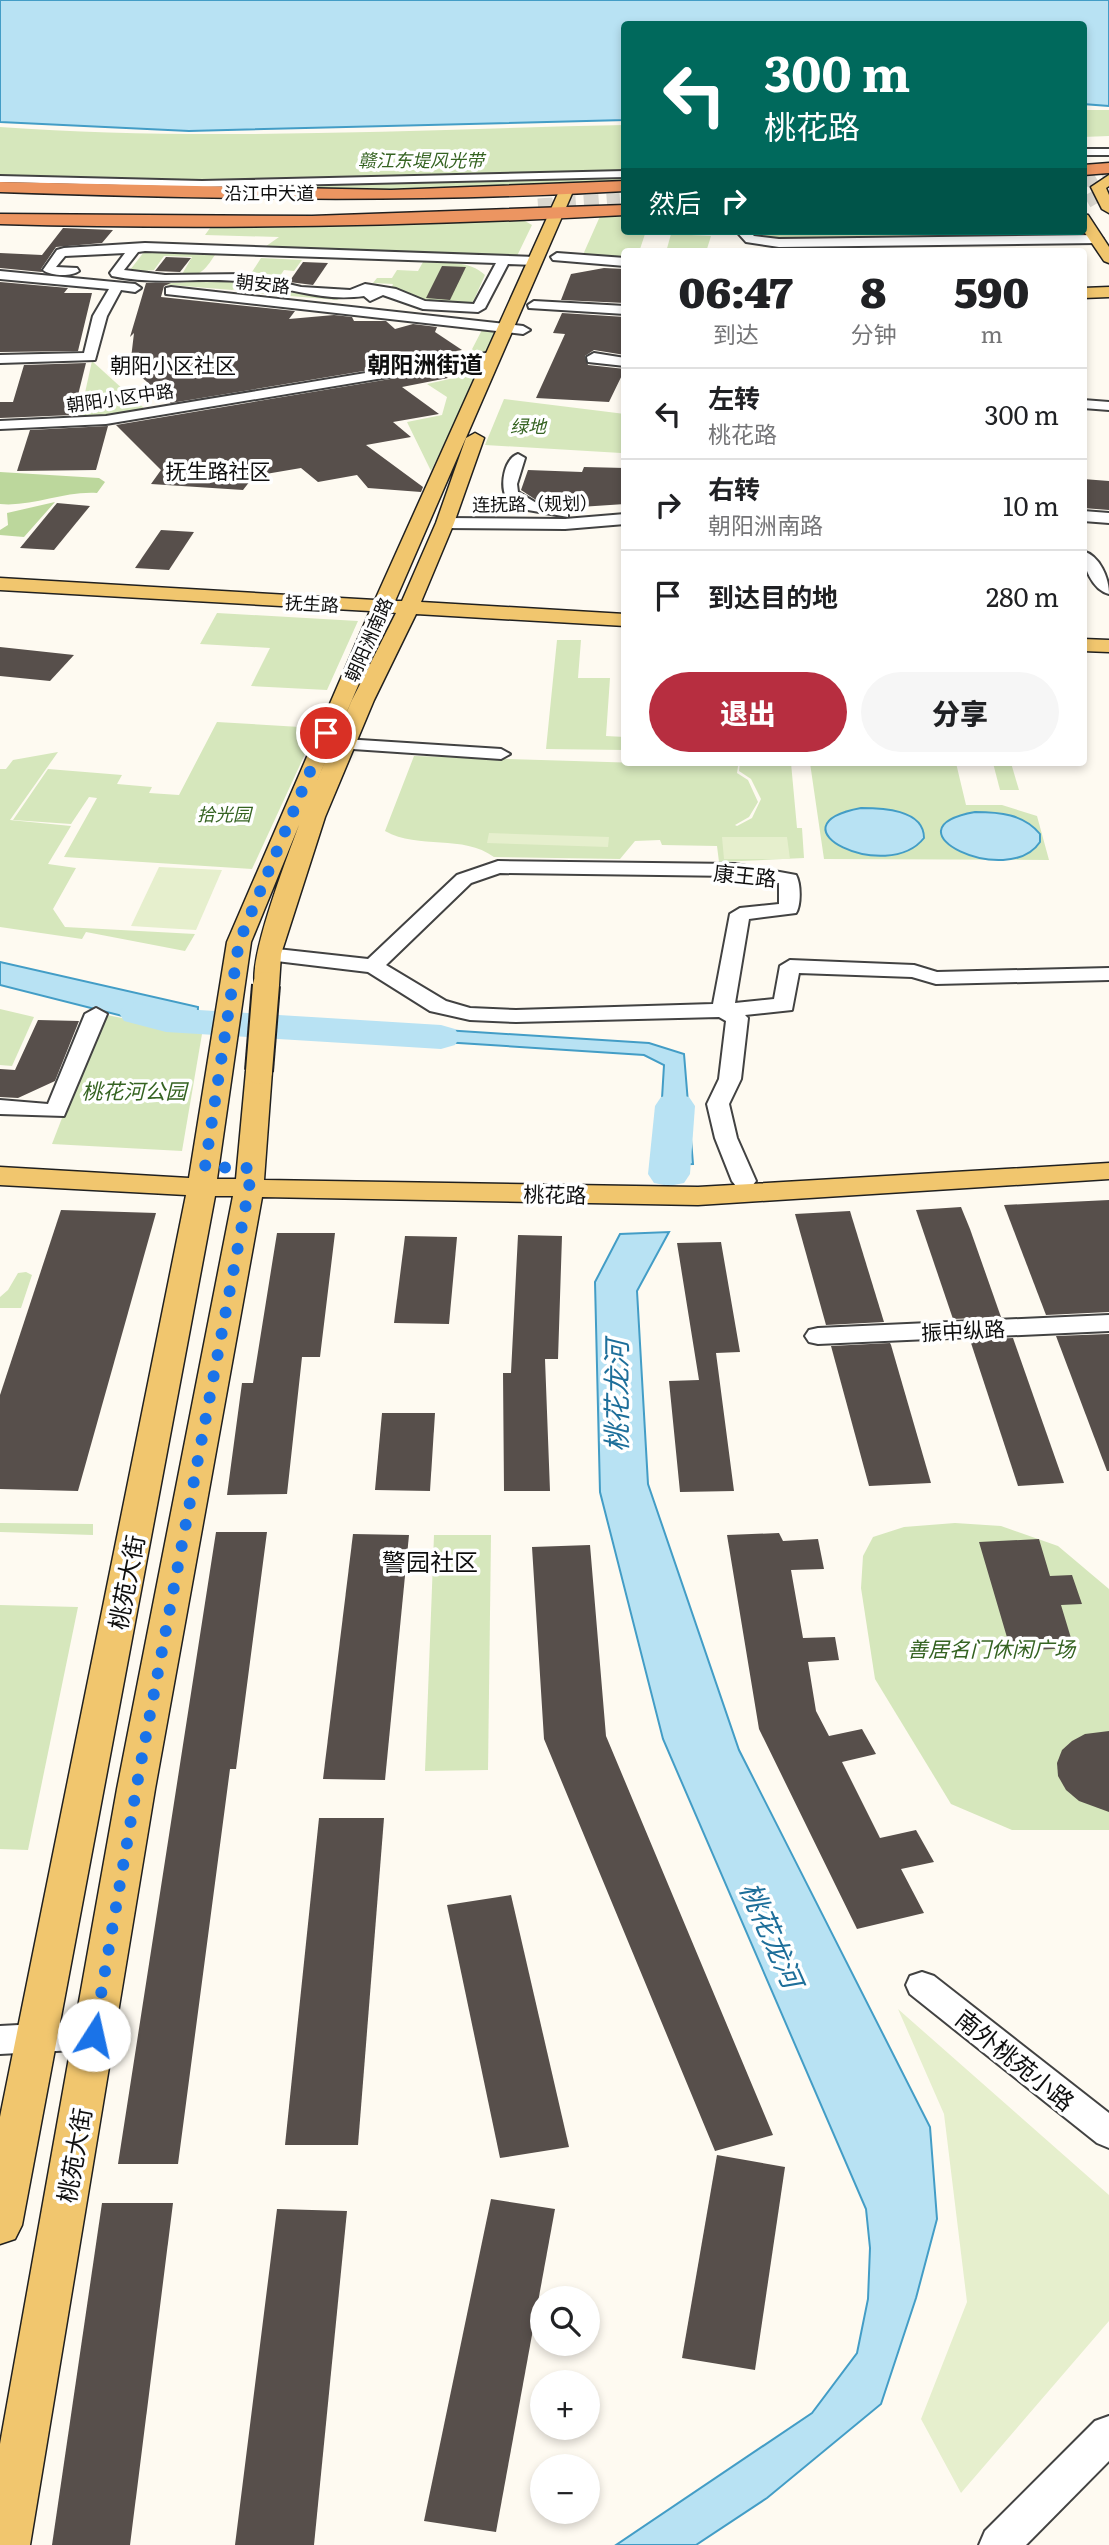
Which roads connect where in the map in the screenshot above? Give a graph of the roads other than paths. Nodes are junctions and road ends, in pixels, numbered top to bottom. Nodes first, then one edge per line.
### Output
1 (1087, 152) edge
2 (1109, 152) edge
3 (1109, 160) edge
4 (1087, 162) edge
5 (1109, 169) edge
6 (1087, 170) edge
7 (621, 174) edge
8 (0, 179) edge
9 (1109, 179) edge
10 (1087, 180) edge
11 (0, 187) edge
12 (575, 189) junction
13 (194, 193) junction
14 (621, 197) edge
15 (621, 197) edge
16 (0, 201) edge
17 (387, 203) junction
18 (1098, 204) edge
19 (552, 208) junction
20 (0, 209) edge
21 (66, 211) junction
22 (0, 219) edge
23 (244, 222) junction
24 (1087, 224) tunnel mouth
25 (1109, 224) edge
26 (746, 235) edge
27 (1097, 239) junction
28 (861, 247) edge
29 (134, 249) junction
30 (557, 257) junction
31 (1109, 258) edge
32 (504, 260) junction
33 (535, 261) junction
34 (621, 262) edge
35 (0, 275) edge
36 (116, 279) junction
37 (263, 281) junction
38 (375, 293) junction
39 (350, 294) junction
40 (1087, 294) edge
41 (1109, 295) edge
42 (534, 305) junction
43 (332, 308) junction
44 (351, 310) junction
45 (621, 310) edge
46 (514, 328) junction
47 (492, 356) junction
48 (0, 359) edge
49 (1087, 404) edge
50 (1109, 406) edge
51 (0, 425) edge
52 (519, 458) dead end
53 (533, 507) junction
54 (621, 510) edge
55 (1087, 516) edge
56 (1109, 518) edge
57 (621, 519) edge
58 (446, 521) junction
59 (1087, 564) edge
60 (0, 577) edge
61 (0, 584) edge
62 (1098, 586) edge
63 (383, 603) junction
64 (411, 605) junction
65 (621, 612) edge
66 (621, 620) edge
67 (1087, 636) edge
68 (1109, 637) edge
69 (1087, 645) edge
70 (1109, 646) edge
71 (344, 744) junction
72 (501, 754) dead end
73 (268, 954) junction
74 (373, 966) junction
75 (1109, 974) edge
76 (723, 1010) junction
77 (96, 1014) dead end
78 (0, 1107) edge
79 (0, 1157) edge
80 (1109, 1162) edge
81 (1109, 1171) edge
82 (0, 1176) edge
83 (204, 1177) junction
84 (250, 1178) junction
85 (744, 1181) junction
86 (1109, 1323) edge
87 (818, 1336) dead end
88 (922, 1985) dead end
89 (94, 2035) junction
90 (36, 2037) junction
91 (0, 2040) edge
92 (1109, 2133) edge
93 (0, 2225) edge
94 (1109, 2434) edge
95 (6, 2545) edge
96 (999, 2545) edge

1 - 2 street
3 - 4 highway
5 - 6 highway
7 - 8 street
9 - 10 main road
9 - 18 main road
11 - 13 highway
12 - 13 highway
12 - 14 highway
12 - 19 main road, 朝阳洲南路
13 - 17 highway
15 - 19 highway
16 - 17 highway, 沿江中大道
17 - 19 highway, 沿江中大道
18 - 25 main road
19 - 21 highway, 沿江中大道
19 - 23 highway
19 - 30 main road, 朝阳洲南路
19 - 33 main road, 朝阳洲南路
20 - 21 highway, 沿江中大道
21 - 23 highway
22 - 23 highway
24 - 27 main road
26 - 28 street
27 - 28 street
27 - 31 main road
29 - 32 street
29 - 36 street
29 - 36 street
30 - 34 street
30 - 42 main road, 朝阳洲南路
32 - 33 street
32 - 38 street
33 - 46 main road, 朝阳洲南路
35 - 36 street, 朝安路
36 - 37 street
36 - 43 street, 朝安路
36 - 48 street
37 - 38 street
37 - 39 street
38 - 39 street
38 - 44 street
39 - 43 street
40 - 41 main road
42 - 45 street
42 - 46 main road, 朝阳洲南路
43 - 44 street, 朝安路
44 - 46 street, 朝安路
46 - 47 main road, 朝阳洲南路
46 - 58 main road, 朝阳洲南路
47 - 51 street, 朝阳小区中路
47 - 63 main road, 朝阳洲南路
49 - 50 street
52 - 53 street
53 - 54 street
53 - 58 street
55 - 56 street
57 - 58 street, 连抚路（规划）
58 - 64 main road, 朝阳洲南路
59 - 62 street
60 - 63 main road, 抚生路
61 - 63 main road, 抚生路
63 - 64 main road, 抚生路
63 - 83 main road, 朝阳洲南路
64 - 65 main road, 抚生路
64 - 66 main road, 抚生路
64 - 71 main road, 朝阳洲南路
67 - 68 main road
69 - 70 main road
71 - 72 street
71 - 73 main road, 朝阳洲南路
73 - 74 street
73 - 84 main road, 朝阳洲南路, bridge
74 - 76 street
74 - 76 street, 康王路
75 - 76 street
76 - 85 street
77 - 78 street
79 - 83 main road, 桃花路
80 - 85 main road, 桃花路
81 - 84 main road, 桃花路
82 - 83 main road, 桃花路
83 - 84 main road, 桃花路
83 - 90 main road, 桃苑大街
84 - 85 main road, 桃花路
84 - 89 main road, 桃苑大街
86 - 87 street, 振中纵路
88 - 92 street, 南外桃苑小路
89 - 90 street
89 - 95 main road, 桃苑大街
90 - 91 street
90 - 93 main road, 桃苑大街
94 - 96 street

